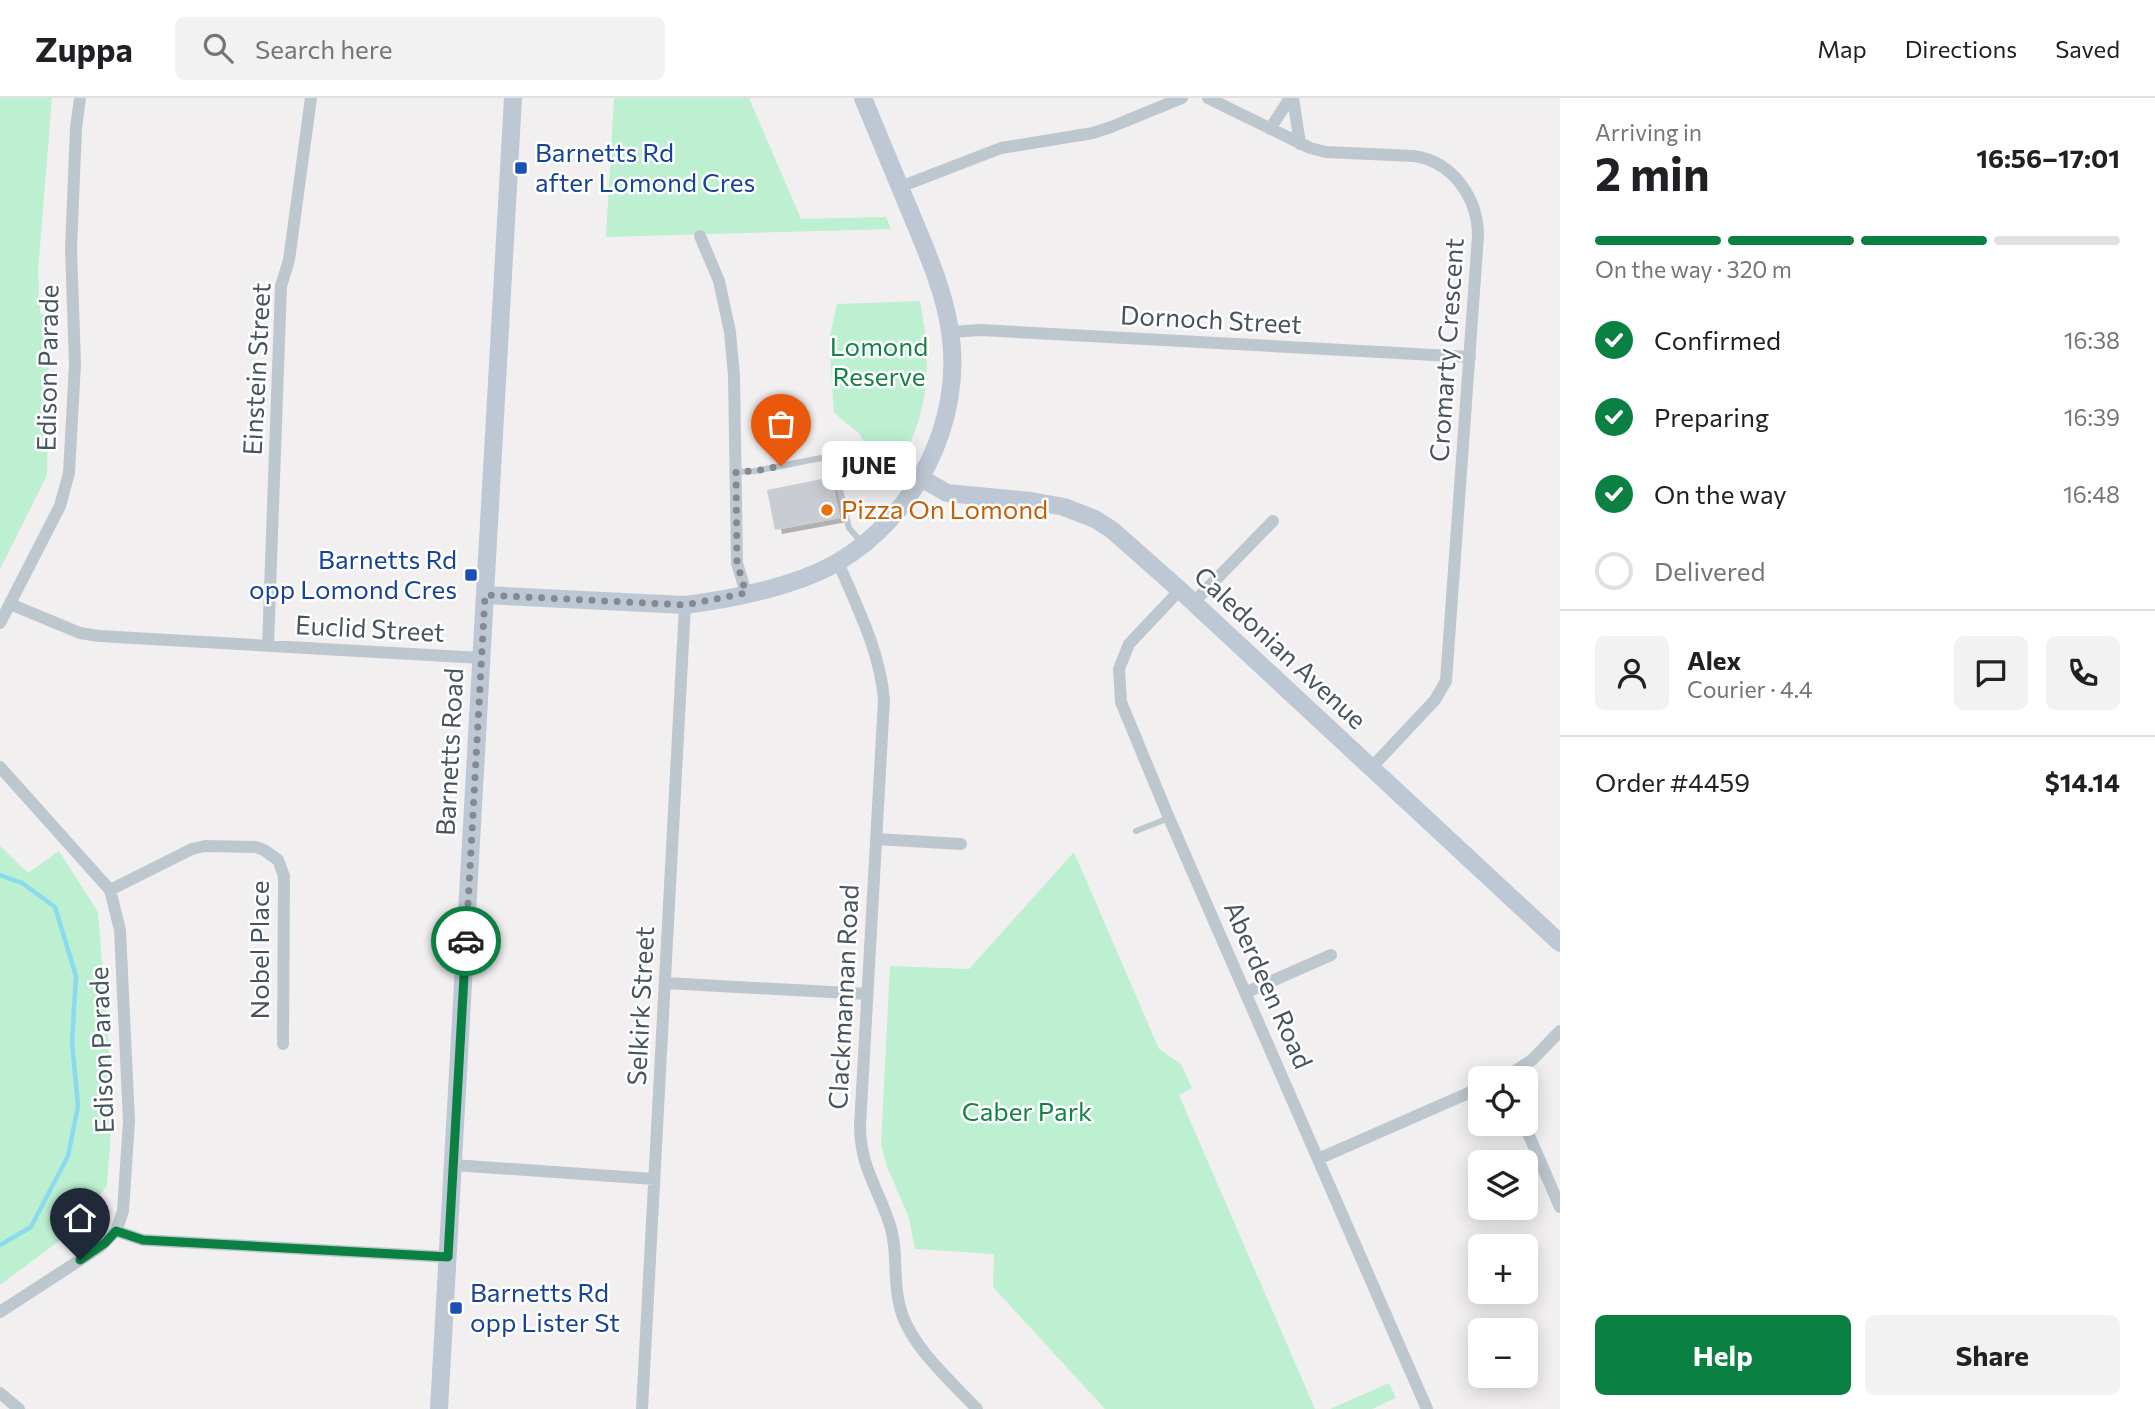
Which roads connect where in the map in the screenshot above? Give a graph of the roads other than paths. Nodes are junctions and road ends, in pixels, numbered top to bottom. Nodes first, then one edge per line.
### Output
1 (80, 98) edge
2 (311, 98) edge
3 (513, 98) edge
4 (863, 98) edge
5 (1182, 98) edge
6 (1208, 98) edge
7 (1292, 98) edge
8 (1270, 129) junction
9 (1300, 144) junction
10 (900, 187) junction
11 (700, 236) dead end
12 (951, 332) junction
13 (1470, 357) junction
14 (736, 472) junction
15 (921, 478) junction
16 (1273, 522) dead end
17 (863, 544) junction
18 (838, 562) junction
19 (746, 593) junction
20 (485, 595) junction
21 (1186, 597) junction
22 (10, 604) junction
23 (685, 605) junction
24 (0, 623) edge
25 (268, 645) junction
26 (481, 658) junction
27 (0, 767) edge
28 (1371, 768) junction
29 (1169, 818) junction
30 (1136, 831) dead end
31 (876, 839) junction
32 (961, 844) dead end
33 (110, 890) junction
34 (1560, 943) edge
35 (1331, 955) dead end
36 (665, 983) junction
37 (1247, 992) junction
38 (867, 994) junction
39 (1560, 1031) edge
40 (283, 1044) dead end
41 (1523, 1066) edge
42 (1468, 1093) edge
43 (1529, 1136) edge
44 (1318, 1159) junction
45 (453, 1166) junction
46 (654, 1179) junction
47 (1560, 1207) edge
48 (116, 1231) junction
49 (448, 1257) junction
50 (0, 1312) edge
51 (0, 1393) edge
52 (968, 1406) edge
53 (19, 1409) edge
54 (439, 1409) edge
55 (642, 1409) edge
56 (1427, 1409) edge

1 - 22 street, Edison Parade
2 - 25 street, Einstein Street
3 - 20 street, Barnetts Road
4 - 10 street
5 - 10 street
6 - 8 street, Cromarty Crescent
7 - 8 street
7 - 9 street
8 - 9 street, Cromarty Crescent
9 - 13 street, Cromarty Crescent
10 - 12 street
11 - 14 street
12 - 13 street, Dornoch Street
12 - 15 street
13 - 28 street, Cromarty Crescent
14 - 17 lane
14 - 19 street
15 - 17 street
15 - 21 street, Caledonian Avenue
16 - 21 street, Aberdeen Road
17 - 18 street
18 - 19 street
18 - 31 street, Clackmannan Road
19 - 23 street
20 - 23 street
20 - 26 street, Barnetts Road
21 - 28 street, Caledonian Avenue
21 - 29 street, Aberdeen Road
22 - 24 street, Edison Parade
22 - 25 street, Euclid Street
23 - 36 street, Selkirk Street
25 - 26 street, Euclid Street
26 - 45 street, Barnetts Road
27 - 33 street, Edison Parade
28 - 34 street, Caledonian Avenue
29 - 30 lane
29 - 37 street, Aberdeen Road
31 - 32 street
31 - 38 street, Clackmannan Road
33 - 40 street, Nobel Place
33 - 48 street, Edison Parade
35 - 37 street
36 - 38 street
36 - 46 street, Selkirk Street
37 - 44 street, Aberdeen Road
38 - 52 street, Clackmannan Road
39 - 41 street
42 - 44 street
43 - 47 street
44 - 56 street, Aberdeen Road
45 - 46 street
45 - 49 street, Barnetts Road
46 - 55 street, Selkirk Street
48 - 49 street
48 - 50 street
49 - 54 street, Barnetts Road
51 - 53 street

